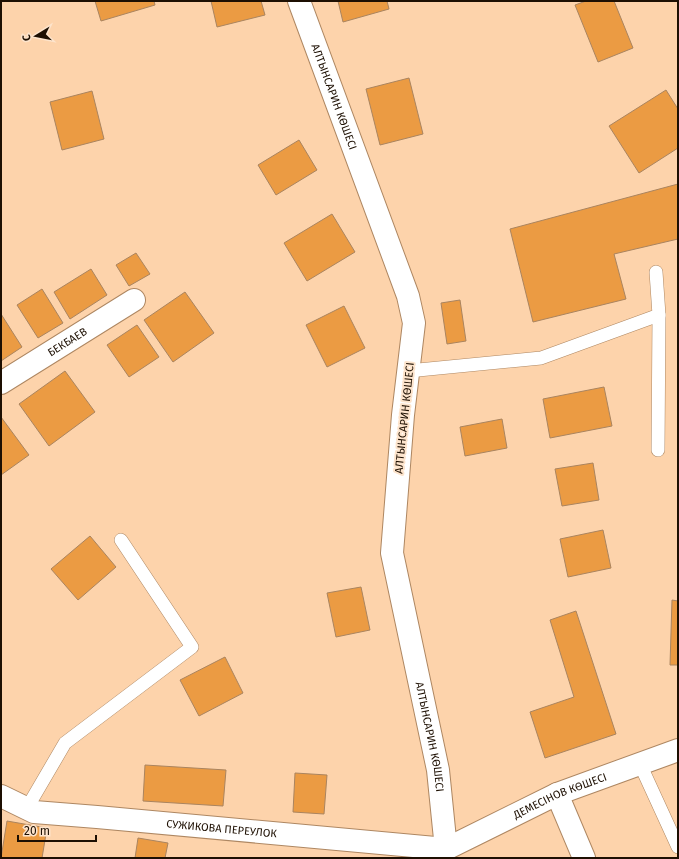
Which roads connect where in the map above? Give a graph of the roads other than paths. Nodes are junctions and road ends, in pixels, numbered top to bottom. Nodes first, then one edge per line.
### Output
1 (299, 1) edge
2 (656, 272) dead end
3 (134, 300) dead end
4 (659, 315) junction
5 (408, 371) junction
6 (1, 383) edge
7 (658, 450) dead end
8 (121, 540) dead end
9 (678, 750) edge
10 (640, 764) junction
11 (557, 794) junction
12 (1, 796) edge
13 (27, 808) junction
14 (678, 847) edge
15 (444, 854) edge
16 (584, 858) edge

1 - 5 street, АЛТЫНСАРИН КӨШЕСІ
2 - 4 lane
3 - 6 street, БЕКБАЕВ
4 - 5 lane
4 - 7 lane
5 - 15 street, АЛТЫНСАРИН КӨШЕСІ
8 - 13 lane
9 - 10 street, ДЕМЕСІНОВ КӨШЕСІ
10 - 11 street, ДЕМЕСІНОВ КӨШЕСІ
10 - 14 lane
11 - 15 street, ДЕМЕСІНОВ КӨШЕСІ
11 - 16 street
12 - 13 street, СУЖИКОВА ПЕРЕУЛОК
13 - 15 street, СУЖИКОВА ПЕРЕУЛОК

